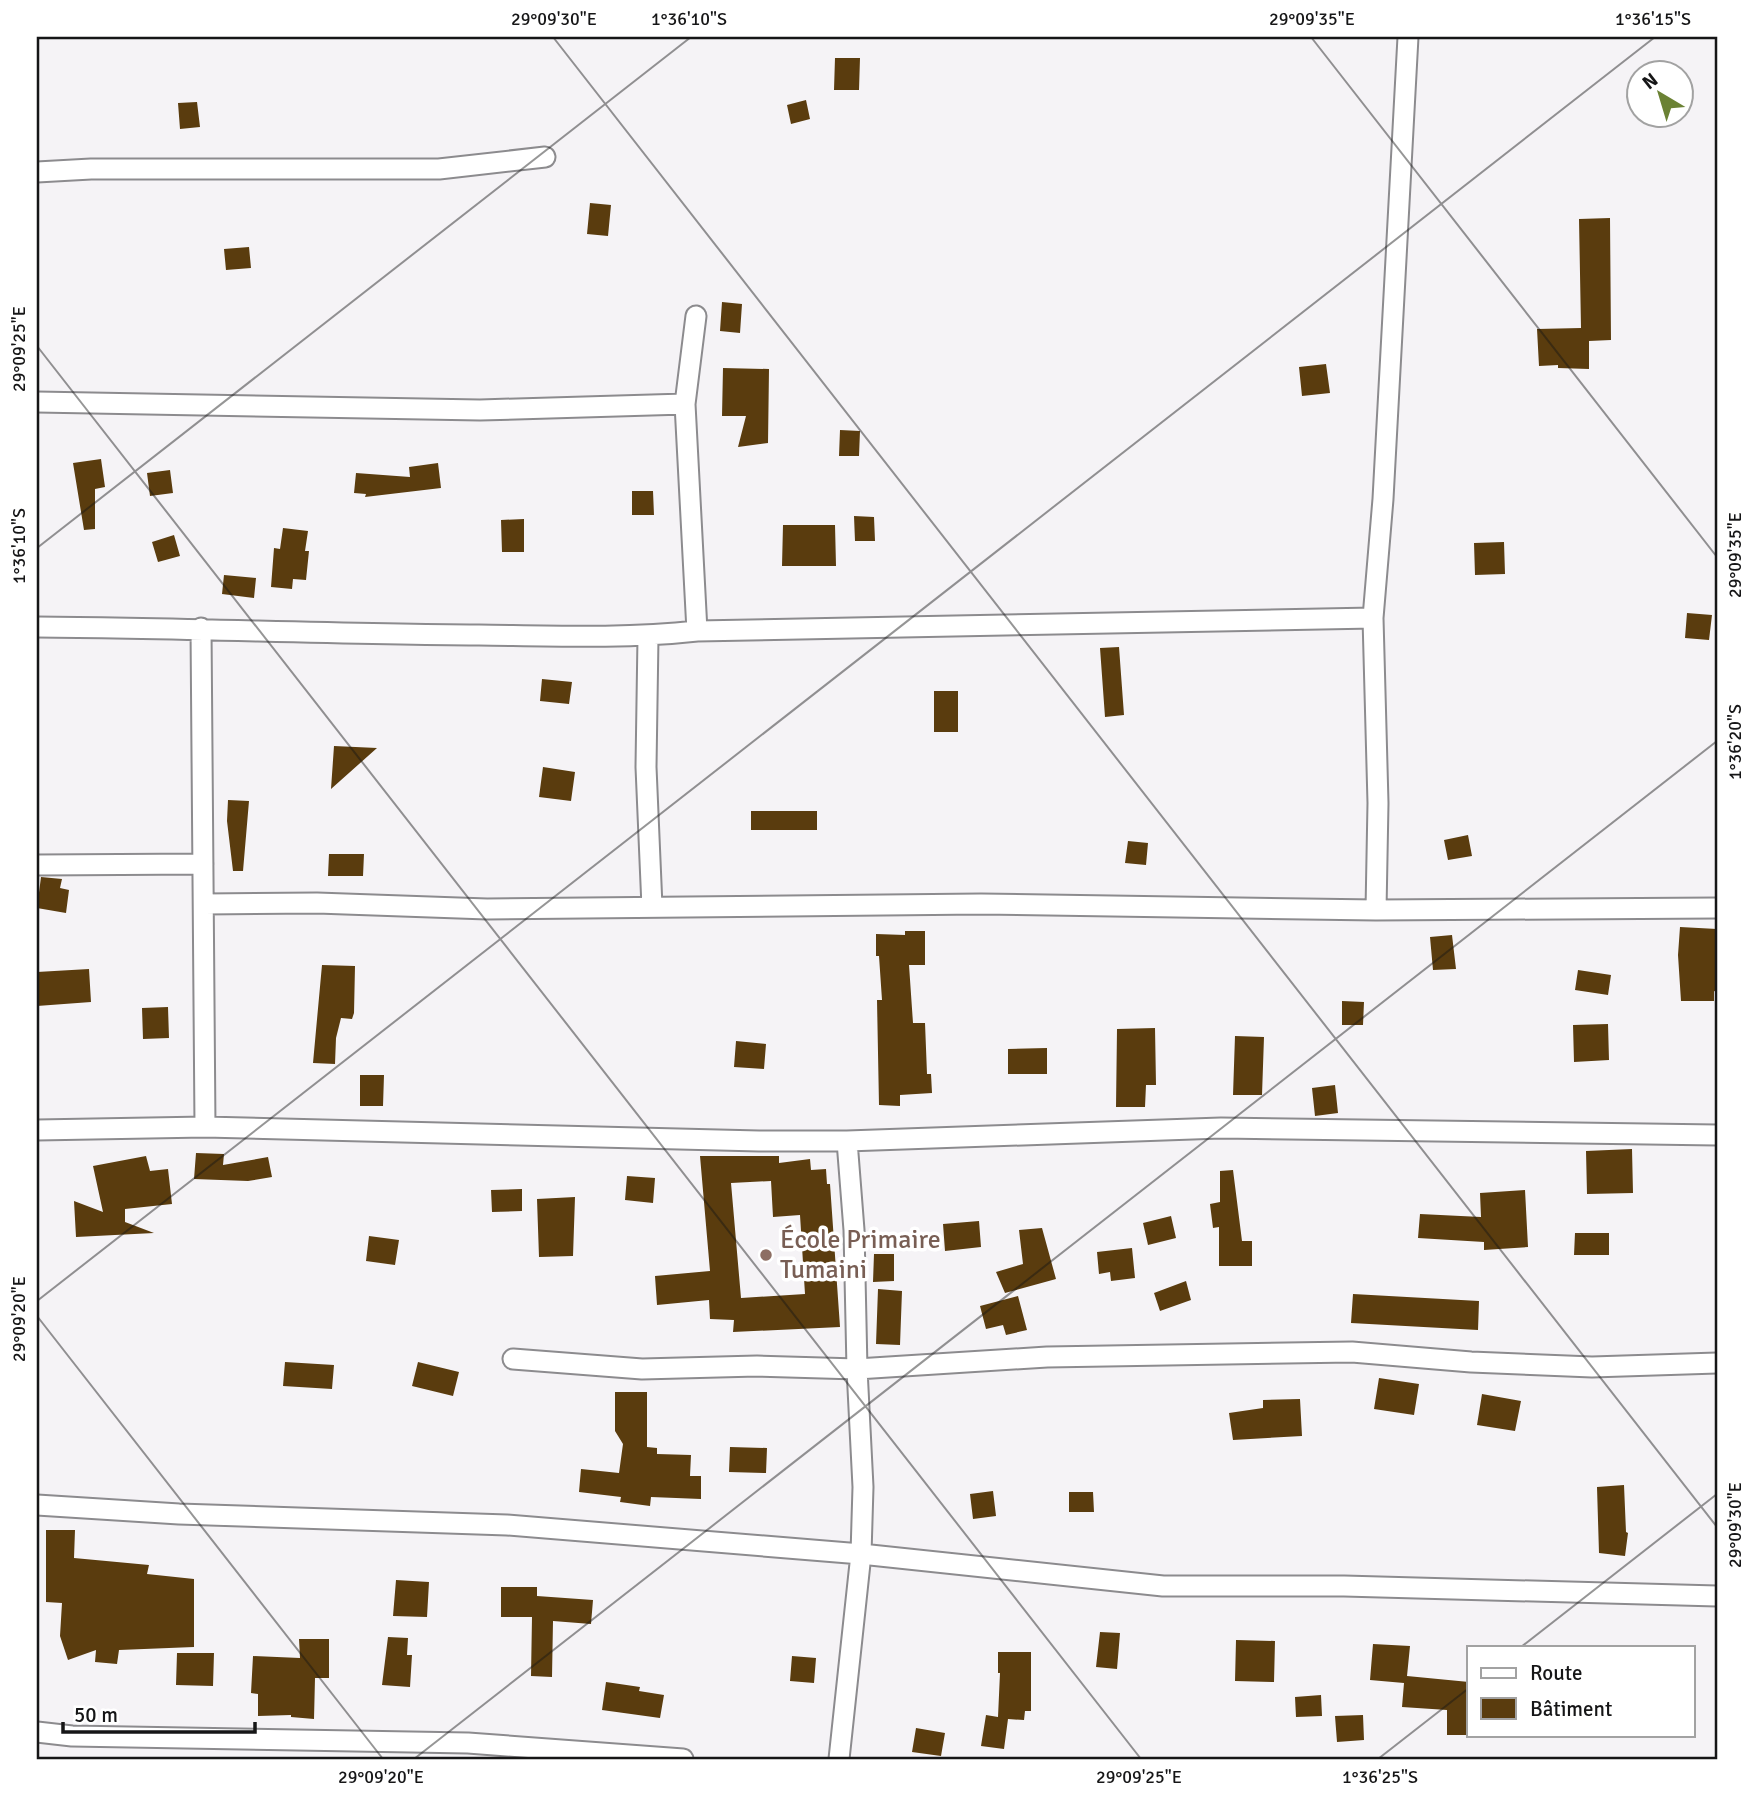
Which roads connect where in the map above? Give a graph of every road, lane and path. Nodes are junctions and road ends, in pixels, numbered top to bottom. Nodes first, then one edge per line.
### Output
1 (1408, 37) edge
2 (545, 157) dead end
3 (37, 172) edge
4 (696, 316) dead end
5 (37, 402) edge
6 (685, 404) junction
7 (1373, 618) junction
8 (37, 627) edge
9 (201, 628) junction
10 (698, 631) junction
11 (649, 637) junction
12 (203, 864) junction
13 (37, 865) edge
14 (204, 904) junction
15 (652, 907) junction
16 (1717, 908) edge
17 (1376, 910) junction
18 (205, 1127) junction
19 (37, 1130) edge
20 (1717, 1135) edge
21 (847, 1141) junction
22 (513, 1359) dead end
23 (1717, 1363) edge
24 (857, 1369) junction
25 (37, 1505) edge
26 (861, 1554) junction
27 (1717, 1596) edge
28 (37, 1732) edge
29 (683, 1759) edge
30 (839, 1759) edge

1 - 7 street
2 - 3 street
4 - 6 street
5 - 6 street
6 - 10 street
7 - 10 street
7 - 17 street
8 - 9 street
9 - 11 street
9 - 12 street
10 - 11 street
11 - 15 street
12 - 13 street
12 - 14 street
14 - 15 street
14 - 18 street
15 - 17 street
16 - 17 street
18 - 19 street
18 - 21 street
20 - 21 street
21 - 24 street
22 - 24 street
23 - 24 street
24 - 26 street
25 - 26 street
26 - 27 street
26 - 30 street
28 - 29 street

